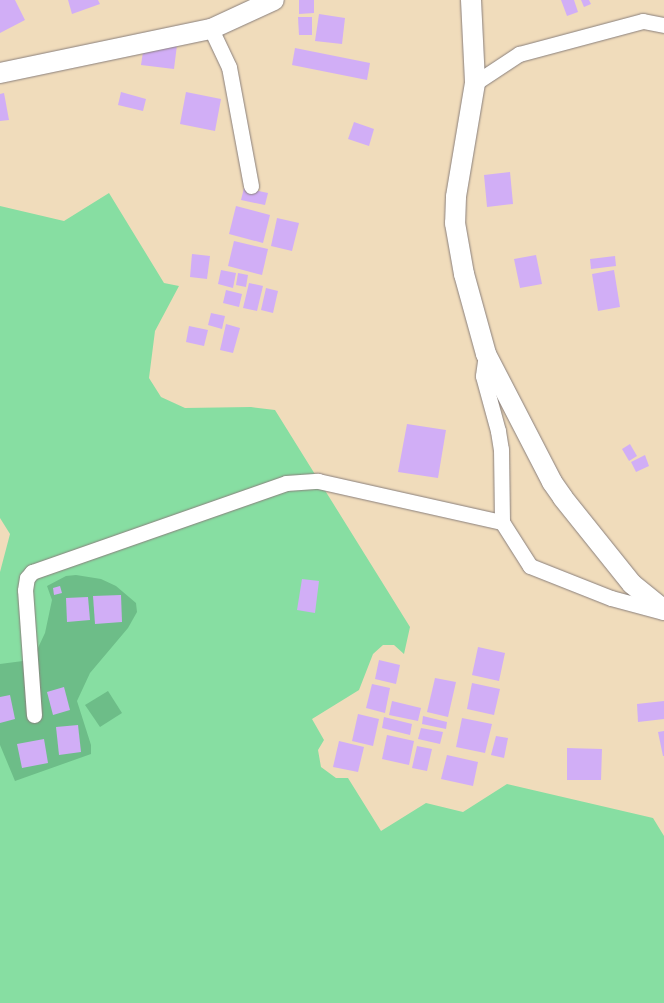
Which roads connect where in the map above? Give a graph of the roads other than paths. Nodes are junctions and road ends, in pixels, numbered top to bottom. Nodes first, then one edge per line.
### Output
1 (274, 0) edge
2 (471, 0) edge
3 (664, 25) edge
4 (211, 29) junction
5 (0, 73) edge
6 (475, 83) junction
7 (251, 186) dead end
8 (486, 354) junction
9 (502, 522) junction
10 (664, 611) edge
11 (34, 715) dead end

1 - 4 street
2 - 6 street
3 - 6 street
4 - 5 street
4 - 7 street
6 - 8 street
8 - 9 street
8 - 10 street
9 - 10 street
9 - 11 street

